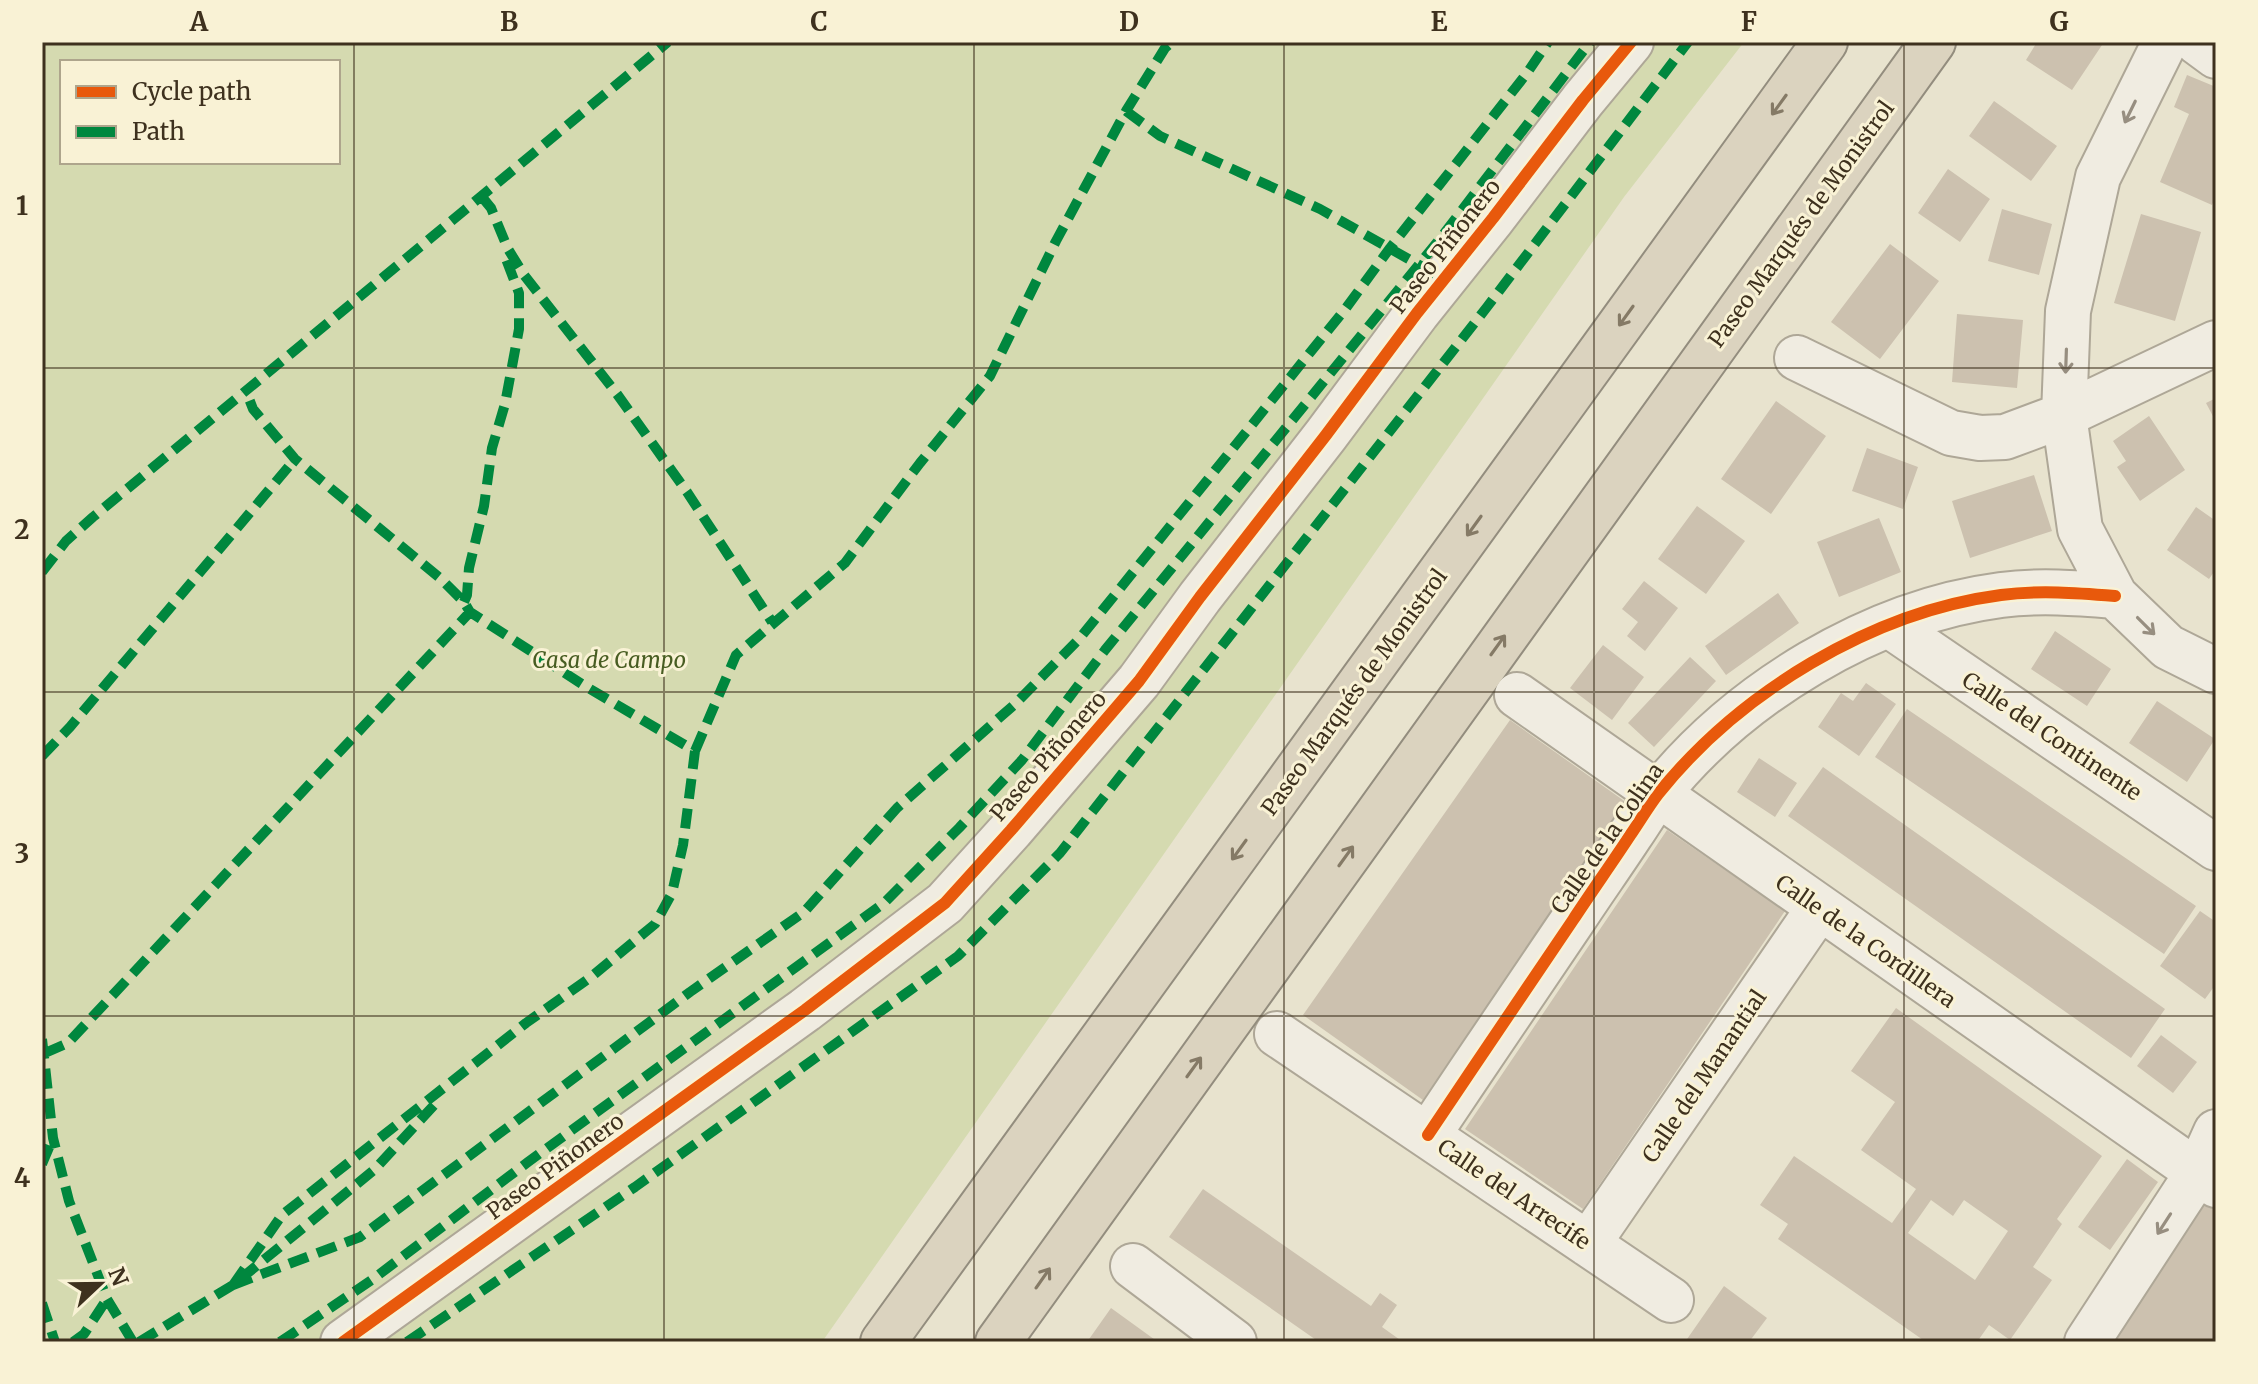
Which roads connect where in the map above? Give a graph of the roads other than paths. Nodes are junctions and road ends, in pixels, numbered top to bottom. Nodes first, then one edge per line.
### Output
1 (1631, 42) edge
2 (1825, 42) edge
3 (1933, 42) edge
4 (2165, 42) edge
5 (2197, 42) edge
6 (2216, 56) edge
7 (2216, 343) edge
8 (1797, 358) dead end
9 (2064, 415) junction
10 (2115, 596) junction
11 (1889, 625) junction
12 (2216, 671) edge
13 (1517, 695) dead end
14 (1657, 795) junction
15 (2216, 848) edge
16 (1819, 908) junction
17 (1277, 1034) dead end
18 (2216, 1132) edge
19 (1428, 1135) junction
20 (2207, 1179) edge
21 (1588, 1244) junction
22 (1133, 1266) dead end
23 (1671, 1300) dead end
24 (343, 1342) edge
25 (883, 1342) edge
26 (998, 1342) edge
27 (1234, 1342) edge
28 (2087, 1342) edge

1 - 24 street, Paseo Piñonero
2 -> 25 highway, Paseo Marqués de Monistrol
26 -> 3 highway, Paseo Marqués de Monistrol
4 -> 9 street
5 - 6 street
7 - 9 street
8 - 9 street
9 - 10 street
10 - 11 street, Calle de la Colina
10 -> 12 street
11 - 14 street, Calle de la Colina
11 - 15 street, Calle del Continente
13 - 14 street, Calle de la Cordillera
14 - 16 street, Calle de la Cordillera
14 - 19 street, Calle de la Colina
16 - 20 street, Calle de la Cordillera
16 - 21 street, Calle del Manantial
17 - 19 street, Calle del Arrecife
18 - 20 street
19 - 21 street, Calle del Arrecife
20 -> 28 street
21 - 23 street, Calle del Arrecife
22 - 27 street

